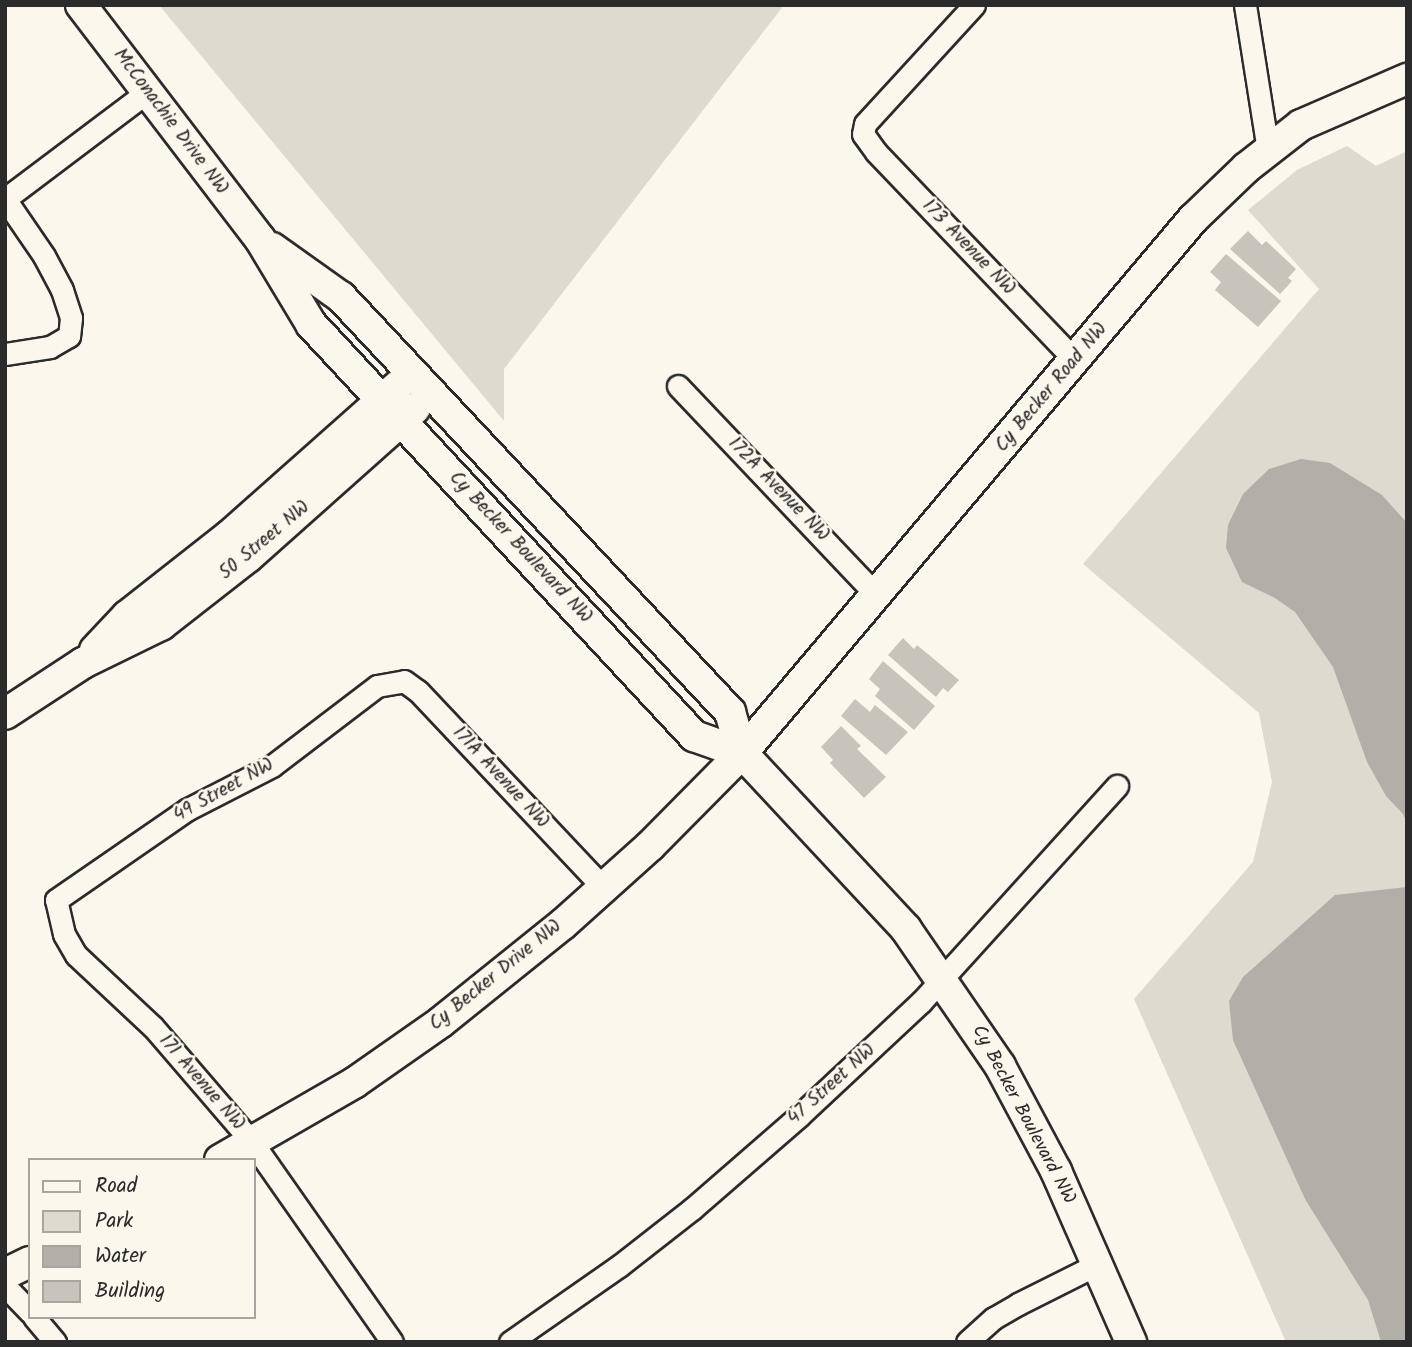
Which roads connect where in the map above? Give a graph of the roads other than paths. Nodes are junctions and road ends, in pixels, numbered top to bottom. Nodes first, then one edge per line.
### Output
1 (81, 5) edge
2 (974, 5) edge
3 (1245, 5) edge
4 (1407, 79) edge
5 (147, 92) junction
6 (1268, 150) junction
7 (5, 199) edge
8 (260, 239) junction
9 (311, 324) joint
10 (5, 354) edge
11 (1075, 360) junction
12 (420, 384) junction
13 (678, 387) dead end
14 (392, 410) junction
15 (877, 596) junction
16 (391, 682) joint
17 (5, 714) edge
18 (742, 753) junction
19 (1117, 786) dead end
20 (603, 887) junction
21 (56, 900) joint
22 (943, 979) junction
23 (252, 1142) junction
24 (224, 1158) edge
25 (28, 1263) edge
26 (1098, 1264) junction
27 (5, 1274) edge
28 (5, 1286) edge
29 (28, 1310) edge
30 (36, 1319) edge
31 (55, 1342) edge
32 (392, 1342) edge
33 (510, 1342) edge
34 (967, 1342) edge
35 (1131, 1342) edge

1 - 5 street, McConachie Drive NW
2 - 11 street, 173 Avenue NW
3 - 6 street
4 - 6 street, Cy Becker Road NW
5 - 7 street
5 - 8 street, McConachie Drive NW
6 - 11 street, Cy Becker Road NW
7 - 10 street
8 - 9 street, McConachie Drive NW
8 - 12 street, McConachie Drive NW
9 - 14 street, Cy Becker Boulevard NW
11 - 15 street, Cy Becker Road NW
12 - 14 street, 50 Street NW
12 - 18 street, Cy Becker Boulevard NW
13 - 15 street, 172A Avenue NW
14 - 17 street, 50 Street NW
14 - 18 street, Cy Becker Boulevard NW
15 - 18 street, Cy Becker Road NW
16 - 20 street, 171A Avenue NW
16 - 21 street, 49 Street NW
18 - 20 street, Cy Becker Drive NW
18 - 22 street, Cy Becker Boulevard NW
19 - 22 street, 47 Street NW
20 - 23 street, Cy Becker Drive NW
21 - 23 street, 171 Avenue NW
22 - 26 street, Cy Becker Boulevard NW
22 - 33 street, 47 Street NW
23 - 24 street, Cy Becker Drive NW
23 - 32 street, 171 Avenue NW
25 - 27 street
26 - 34 street
26 - 35 street, Cy Becker Boulevard NW
28 - 29 street
30 - 31 street

